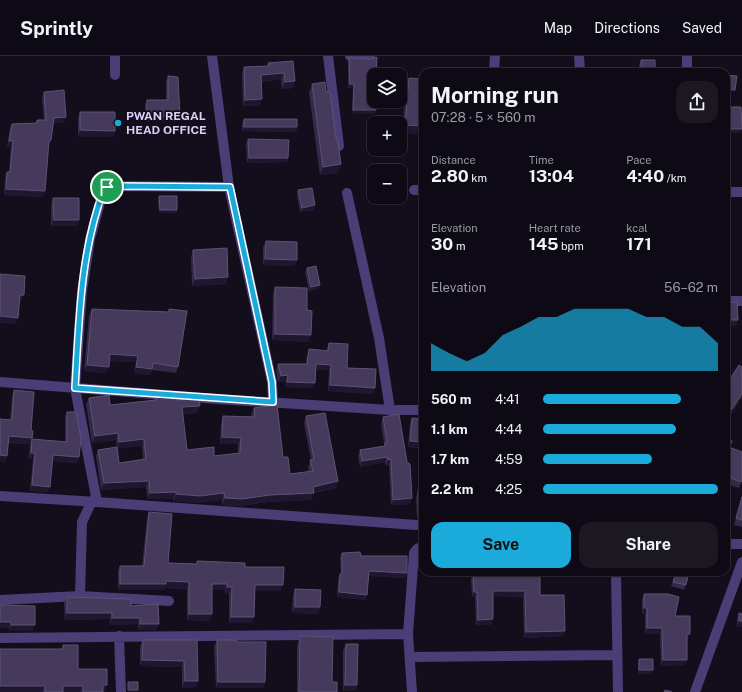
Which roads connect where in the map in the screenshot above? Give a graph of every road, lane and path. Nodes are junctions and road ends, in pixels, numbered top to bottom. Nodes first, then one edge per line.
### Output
1 (115, 56) edge
2 (212, 56) edge
3 (328, 56) edge
4 (350, 56) edge
5 (370, 56) edge
6 (495, 56) edge
7 (579, 56) edge
8 (687, 56) edge
9 (494, 68) edge
10 (580, 68) edge
11 (687, 68) edge
12 (115, 75) dead end
13 (339, 146) edge
14 (230, 187) junction
15 (730, 192) edge
16 (742, 192) edge
17 (347, 193) dead end
18 (730, 301) edge
19 (742, 301) edge
20 (0, 382) edge
21 (75, 388) junction
22 (273, 402) junction
23 (390, 410) junction
24 (419, 410) edge
25 (0, 496) edge
26 (95, 502) junction
27 (416, 525) dead end
28 (730, 544) edge
29 (742, 544) edge
30 (419, 548) edge
31 (742, 562) edge
32 (616, 576) edge
33 (80, 596) junction
34 (0, 600) edge
35 (169, 601) dead end
36 (408, 634) junction
37 (119, 636) junction
38 (0, 638) edge
39 (618, 655) junction
40 (410, 657) junction
41 (121, 692) edge
42 (412, 692) edge
43 (618, 692) edge
44 (695, 692) edge

1 - 12 street
2 - 14 street
3 - 13 street
4 - 5 street
6 - 9 street
7 - 10 street
8 - 11 street
14 - 21 street
14 - 22 street
15 - 16 street
17 - 23 street
18 - 19 street
20 - 21 street
21 - 22 street
21 - 26 street
22 - 23 street
23 - 24 street
25 - 26 street
26 - 27 street
26 - 33 street
28 - 29 street
30 - 36 street
31 - 44 street
32 - 39 street
33 - 34 street
33 - 35 street
36 - 37 street
36 - 40 street
37 - 38 street
37 - 41 street
39 - 40 street
39 - 43 street
40 - 42 street

